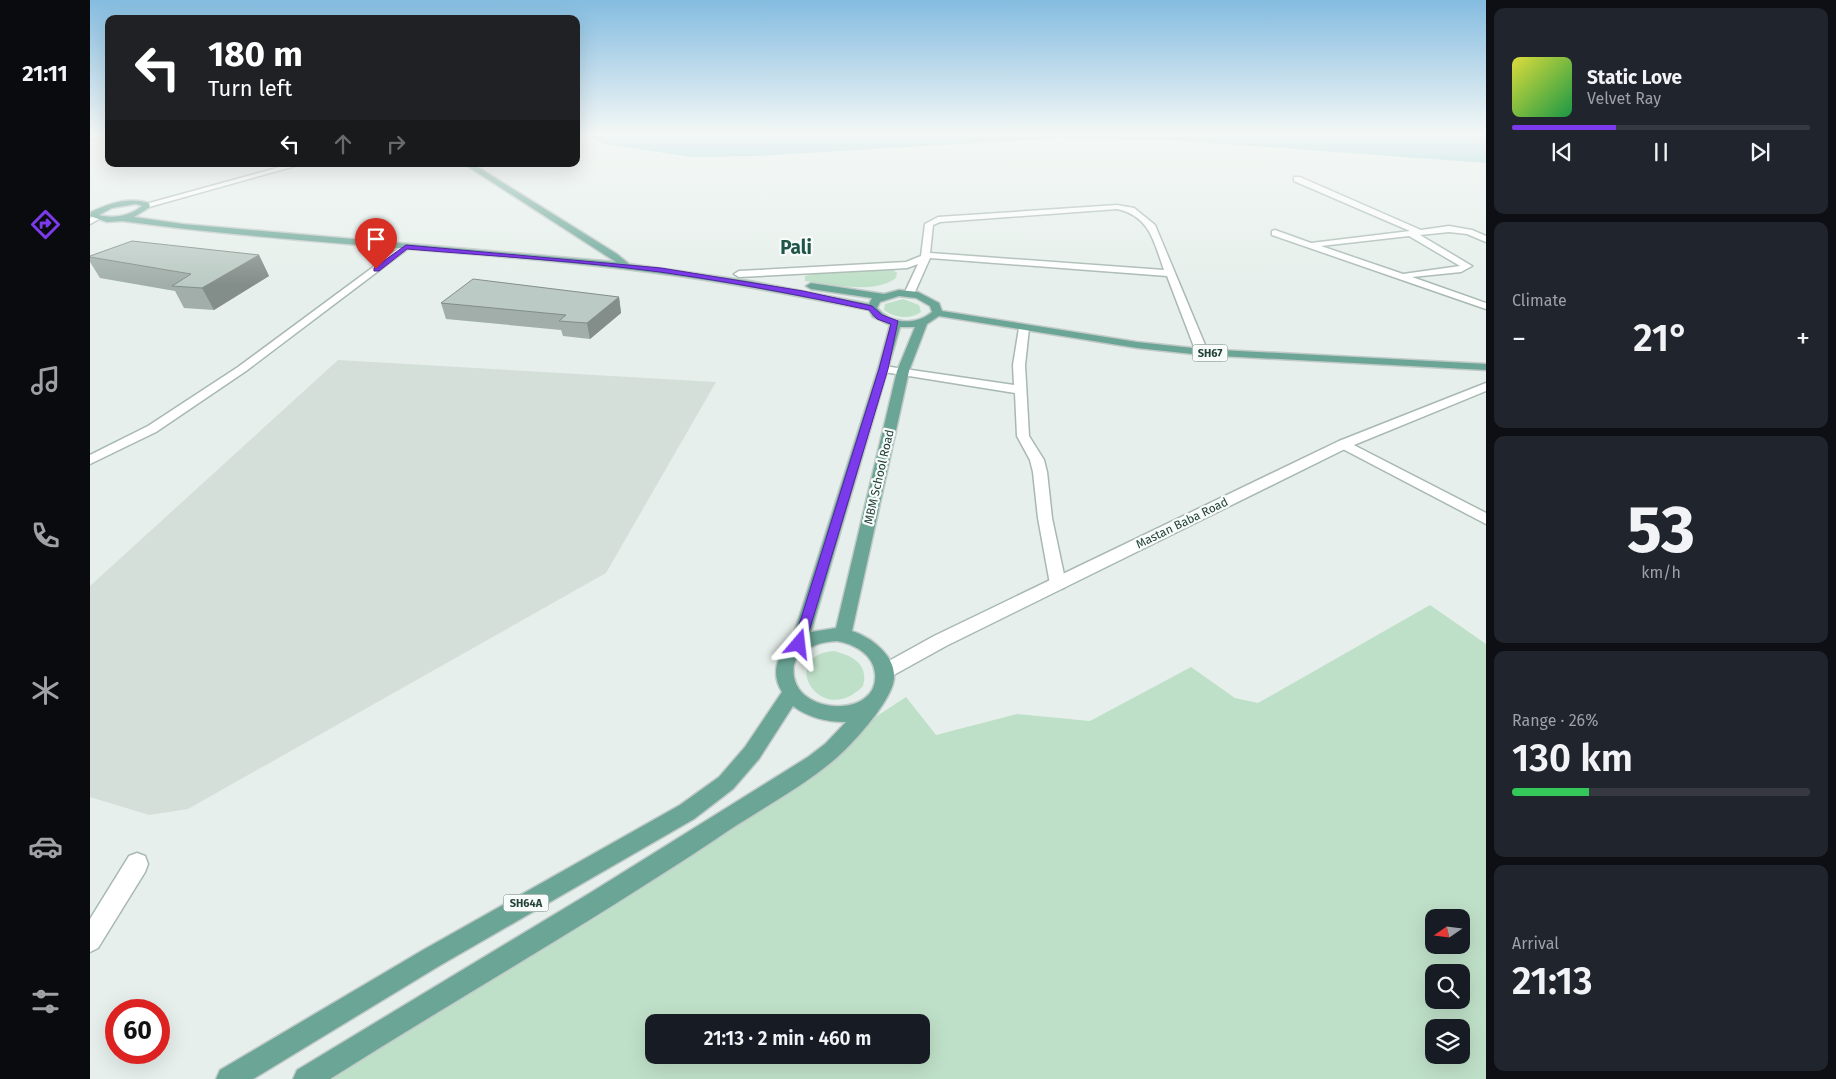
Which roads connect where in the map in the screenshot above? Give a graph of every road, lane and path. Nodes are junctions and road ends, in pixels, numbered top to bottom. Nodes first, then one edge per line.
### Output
1 (223, 184) edge
2 (500, 184) edge
3 (1309, 184) edge
4 (146, 205) junction
5 (94, 212) edge
6 (139, 212) junction
7 (120, 218) junction
8 (1414, 232) junction
9 (1275, 233) dead end
10 (1486, 239) edge
11 (1309, 244) junction
12 (406, 247) junction
13 (614, 256) junction
14 (926, 257) junction
15 (626, 266) junction
16 (1170, 273) junction
17 (738, 274) junction
18 (1402, 276) junction
19 (909, 294) junction
20 (882, 297) junction
21 (1486, 306) edge
22 (872, 308) junction
23 (937, 313) junction
24 (922, 322) junction
25 (896, 323) junction
26 (1024, 328) junction
27 (1202, 352) junction
28 (1486, 367) edge
29 (884, 369) junction
30 (904, 371) junction
31 (1486, 387) edge
32 (1021, 390) junction
33 (1344, 444) junction
34 (90, 460) edge
35 (1486, 519) edge
36 (1058, 584) junction
37 (843, 635) junction
38 (799, 644) junction
39 (884, 672) junction
40 (791, 693) junction
41 (869, 706) junction
42 (137, 864) dead end
43 (90, 940) edge
44 (229, 1079) edge
45 (306, 1079) edge

1 - 4 street
2 - 13 main road
3 - 8 street
4 - 5 main road
4 - 6 main road
5 - 7 main road
6 - 7 main road
6 - 13 main road
7 - 12 main road
8 - 10 street
8 - 11 street
8 - 18 street
9 - 11 street
11 - 18 street
12 - 15 main road
12 - 34 street
13 - 15 main road
13 - 17 main road
14 - 16 street
14 - 16 street
14 - 17 street
14 - 19 street
15 - 22 main road
16 - 27 street
17 - 20 main road
18 - 21 street
19 - 20 main road
19 - 23 main road
20 - 22 main road
22 - 25 main road
23 - 24 main road
23 - 26 main road, SH67
24 - 25 main road
24 - 30 main road, MBM School Road
25 - 29 main road, MBM School Road
26 - 27 main road, SH67
26 - 32 street
27 - 28 main road, SH67
29 - 30 street
29 - 38 main road, MBM School Road
30 - 32 street
30 - 37 main road, MBM School Road
31 - 33 street, Mastan Baba Road
32 - 36 street
33 - 35 street
33 - 36 street, Mastan Baba Road
36 - 39 street, Mastan Baba Road
37 - 38 main road
37 - 39 main road
38 - 40 main road
39 - 41 main road, SH64A
40 - 41 main road
40 - 44 main road, SH64A
41 - 45 main road, SH64A
42 - 43 street

